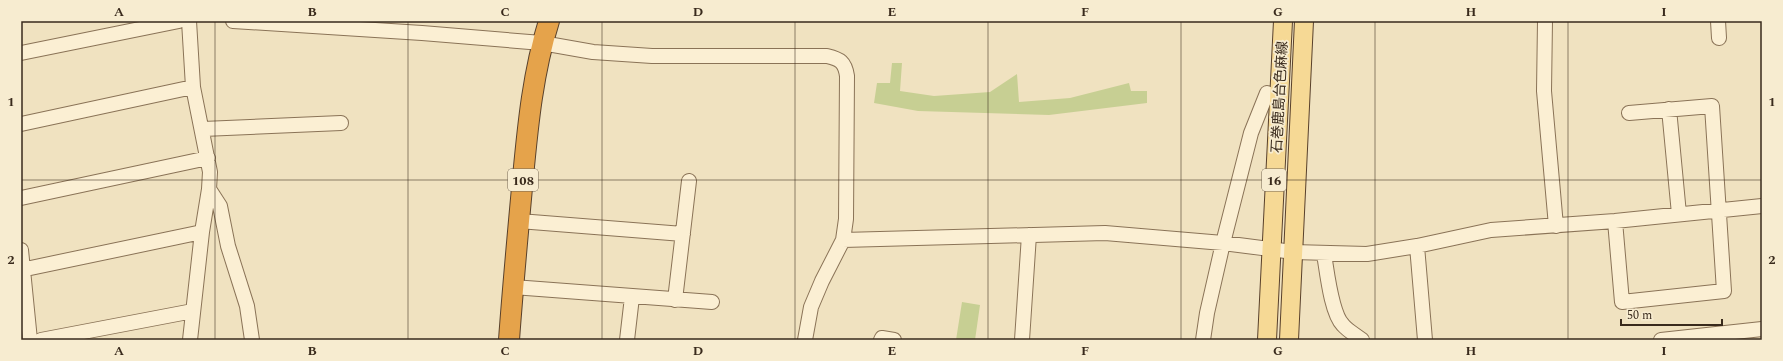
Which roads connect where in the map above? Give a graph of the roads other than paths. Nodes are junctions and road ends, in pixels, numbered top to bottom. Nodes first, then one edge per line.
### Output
1 (180, 21) edge
2 (189, 21) edge
3 (233, 21) edge
4 (549, 21) edge
5 (1283, 21) edge
6 (1304, 21) edge
7 (1544, 21) edge
8 (1718, 21) edge
9 (1719, 38) dead end
10 (542, 43) junction
11 (21, 53) edge
12 (193, 87) junction
13 (1267, 93) dead end
14 (1669, 109) junction
15 (1629, 113) dead end
16 (341, 123) dead end
17 (21, 124) edge
18 (202, 129) junction
19 (208, 158) junction
20 (689, 181) dead end
21 (209, 189) junction
22 (21, 198) edge
23 (1762, 206) edge
24 (1719, 210) junction
25 (1679, 214) junction
26 (519, 221) junction
27 (1615, 221) junction
28 (1556, 226) junction
29 (202, 232) junction
30 (683, 234) junction
31 (1029, 236) junction
32 (842, 240) junction
33 (1223, 243) junction
34 (1417, 246) junction
35 (21, 250) edge
36 (1271, 250) junction
37 (1293, 252) junction
38 (1324, 254) junction
39 (22, 270) edge
40 (513, 287) junction
41 (632, 297) junction
42 (675, 300) junction
43 (712, 302) dead end
44 (193, 311) junction
45 (1762, 328) edge
46 (30, 340) edge
47 (41, 340) edge
48 (190, 340) edge
49 (252, 340) edge
50 (509, 340) edge
51 (627, 340) edge
52 (805, 340) edge
53 (881, 340) edge
54 (894, 340) edge
55 (1022, 340) edge
56 (1203, 340) edge
57 (1267, 340) edge
58 (1288, 340) edge
59 (1362, 340) edge
60 (1425, 340) edge
61 (1662, 340) edge

1 - 11 street
2 - 12 street
3 - 10 street
4 - 10 highway, 108
5 - 36 main road, 石巻鹿島台色麻線 / 16
6 - 37 main road, 石巻鹿島台色麻線 / 16
7 - 28 street
8 - 9 street
10 - 26 highway, 108
10 - 32 street
12 - 17 street
12 - 18 street
13 - 33 street
14 - 15 street
14 - 24 street
14 - 25 street
16 - 18 street
18 - 19 street
19 - 21 street
19 - 22 street
20 - 30 street
21 - 29 street
21 - 49 street
23 - 24 street
24 - 25 street
24 - 27 street
25 - 27 street
26 - 30 street
26 - 40 highway, 108
27 - 28 street
28 - 34 street
29 - 39 street
29 - 44 street
30 - 42 street
31 - 32 street
31 - 33 street
31 - 55 street
32 - 52 street
33 - 36 street
33 - 56 street
34 - 38 street
34 - 60 street
35 - 39 street
36 - 37 street
36 - 57 main road, 石巻鹿島台色麻線 / 16
37 - 38 street
37 - 58 main road, 石巻鹿島台色麻線 / 16
38 - 59 street
39 - 46 street
40 - 41 street
40 - 50 highway, 108
41 - 42 street
41 - 51 street
42 - 43 street
44 - 47 street
44 - 48 street
45 - 61 street
53 - 54 street

